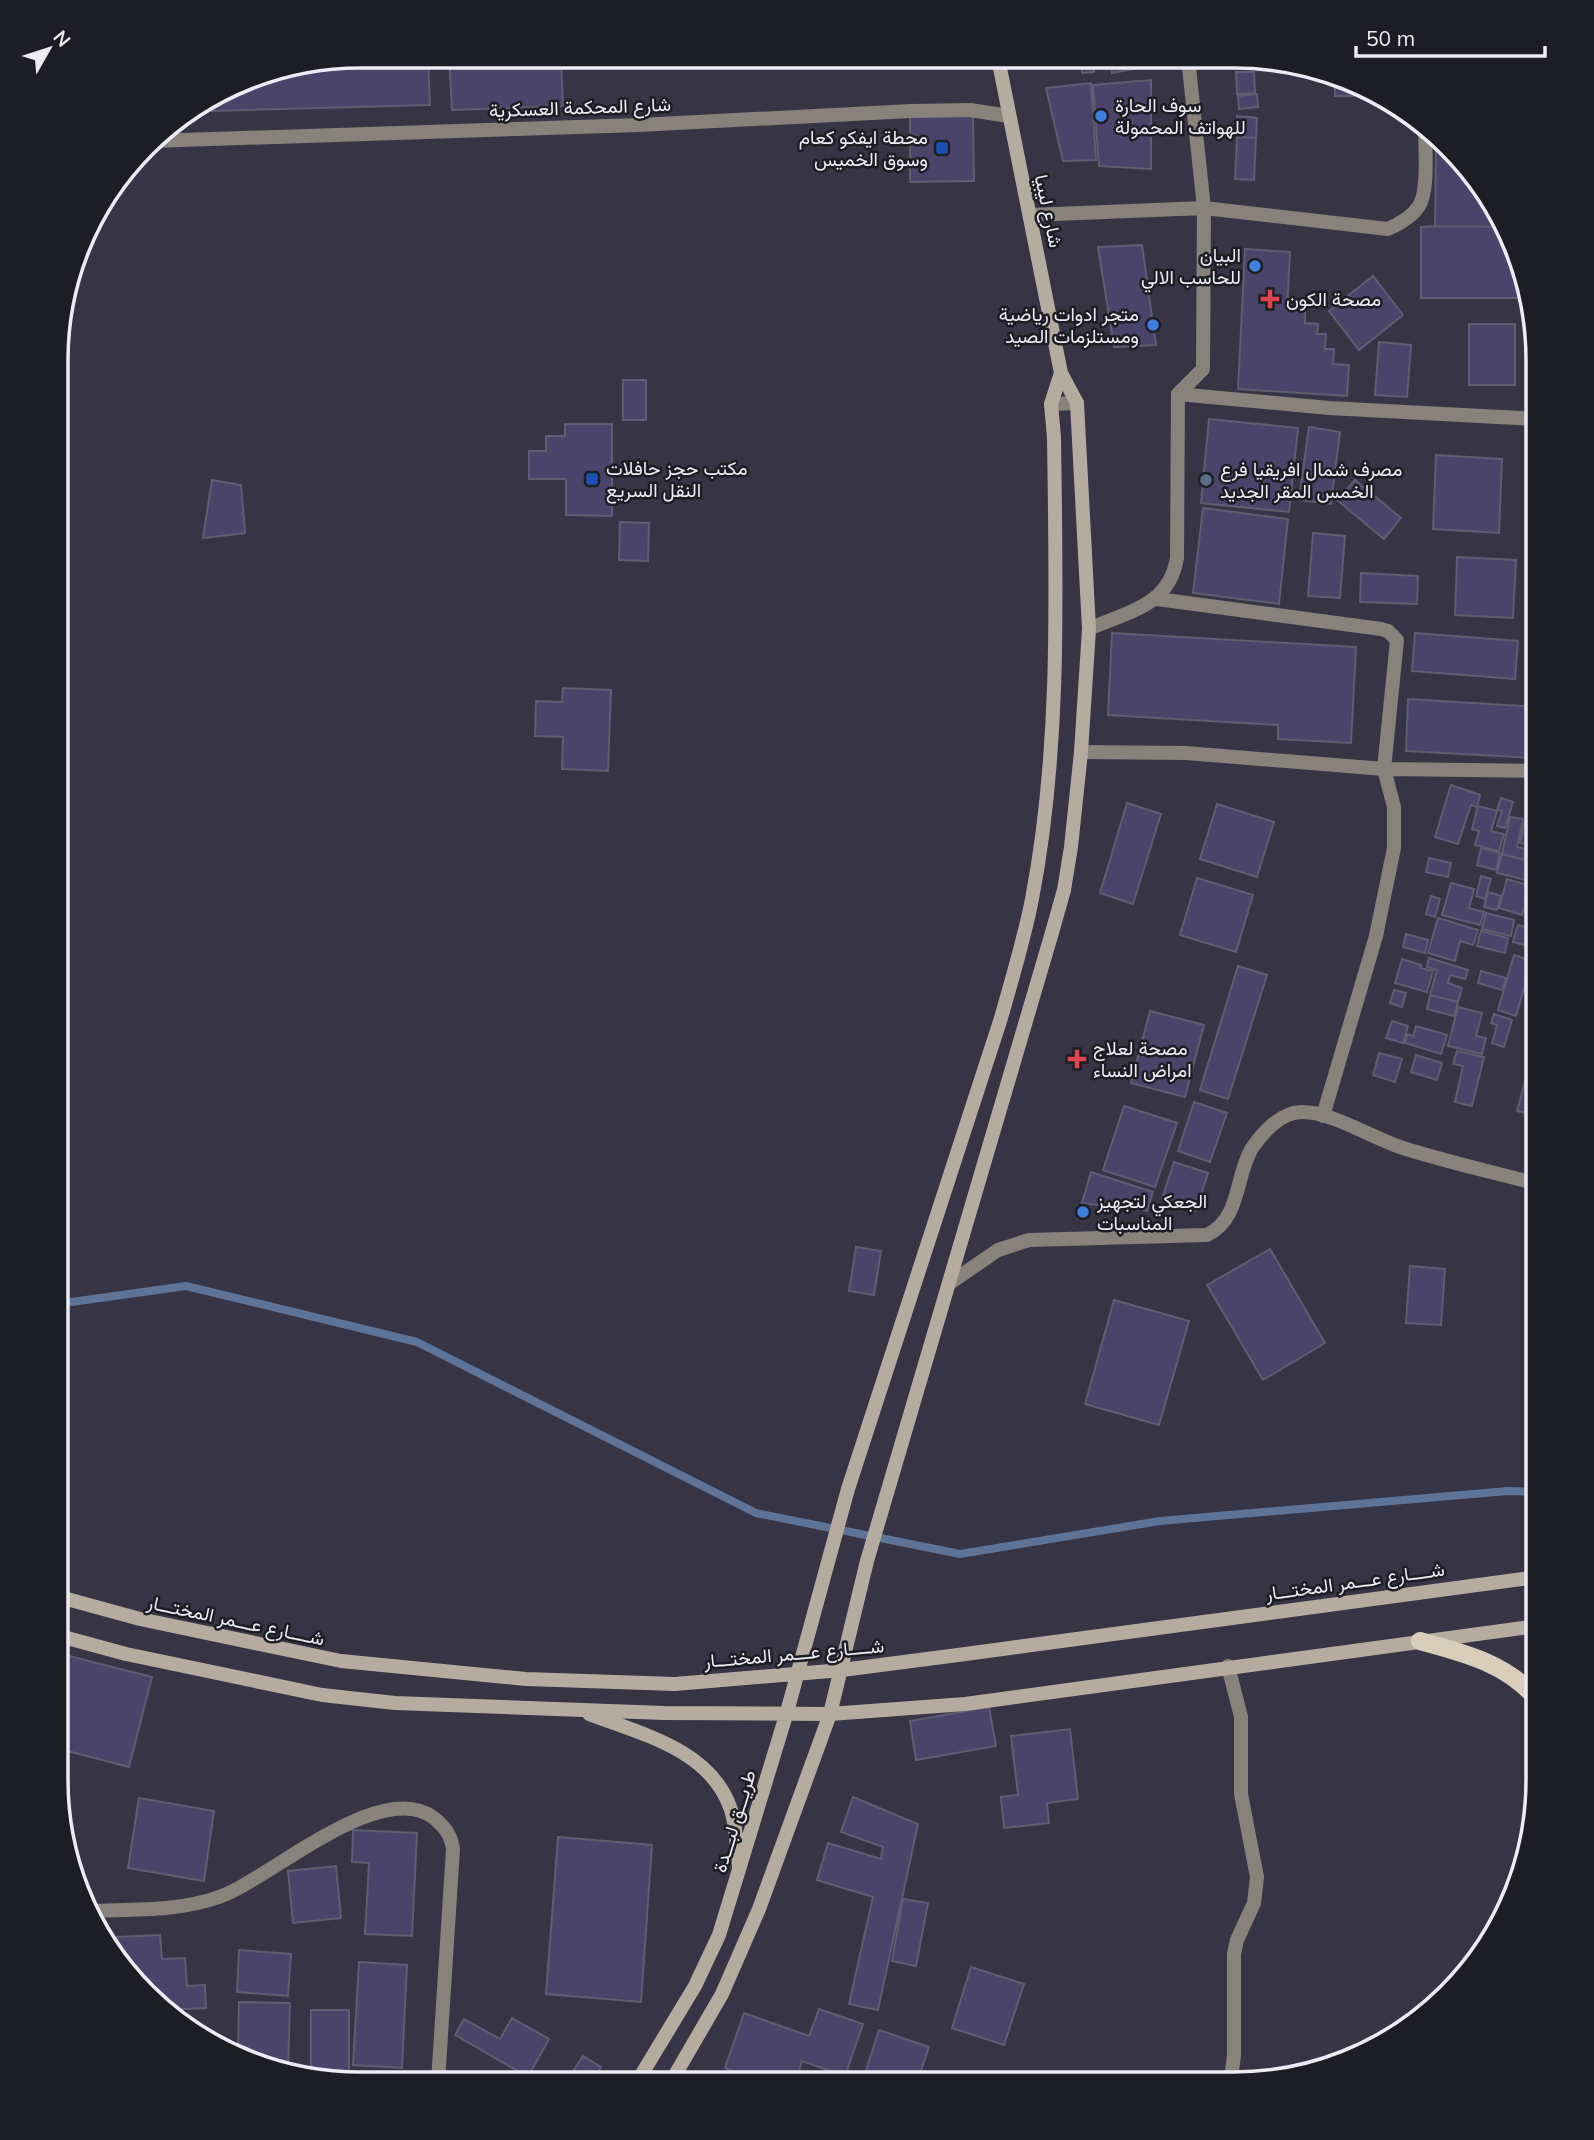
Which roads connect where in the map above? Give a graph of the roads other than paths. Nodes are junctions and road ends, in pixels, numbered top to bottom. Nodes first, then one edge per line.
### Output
1 (1000, 68) edge
2 (1189, 68) edge
3 (1009, 116) junction
4 (169, 140) edge
5 (1425, 140) edge
6 (1204, 208) junction
7 (1031, 215) junction
8 (1061, 373) junction
9 (1178, 394) junction
10 (1077, 403) junction
11 (1051, 404) junction
12 (1526, 418) edge
13 (1157, 599) junction
14 (1089, 629) junction
15 (1081, 752) junction
16 (1384, 769) junction
17 (1526, 771) edge
18 (1323, 1116) junction
19 (1526, 1181) edge
20 (950, 1283) junction
21 (1526, 1578) edge
22 (68, 1599) edge
23 (1526, 1627) edge
24 (68, 1638) edge
25 (1420, 1641) junction
26 (1228, 1666) junction
27 (842, 1670) junction
28 (798, 1672) junction
29 (1526, 1688) edge
30 (578, 1710) junction
31 (787, 1713) junction
32 (830, 1714) junction
33 (739, 1871) junction
34 (99, 1910) edge
35 (439, 2072) edge
36 (643, 2072) edge
37 (677, 2072) edge
38 (1232, 2072) edge

1 - 3 street, شارع ليبيا
2 - 6 street
3 - 4 street, شارع المحكمة العسكرية
3 - 7 street, شارع ليبيا
5 - 6 street
6 - 7 street
6 - 9 street
7 - 8 street, شارع ليبيا
8 - 10 street
8 - 11 street
9 - 12 street
9 - 13 street
10 - 11 street
10 - 14 street
11 - 28 street, طريـــق لبـــدة
13 - 14 street
13 - 16 street
14 - 15 street
15 - 16 street
15 - 20 street
16 - 17 street
16 - 18 street
18 - 19 street
18 - 20 street
20 - 27 street
21 - 27 street, شــــارع عـــمر المختـــار
22 - 28 street, شــــارع عـــمر المختـــار
23 - 25 street
24 - 30 street
25 - 26 street
25 - 29 main road
26 - 32 street
26 - 38 street
27 - 28 street, شــــارع عـــمر المختـــار
27 - 32 street
28 - 31 street, طريـــق لبـــدة
30 - 31 street
30 - 33 street
31 - 32 street
31 - 33 street, طريـــق لبـــدة
32 - 37 street
33 - 36 street, طريـــق لبـــدة
34 - 35 street

